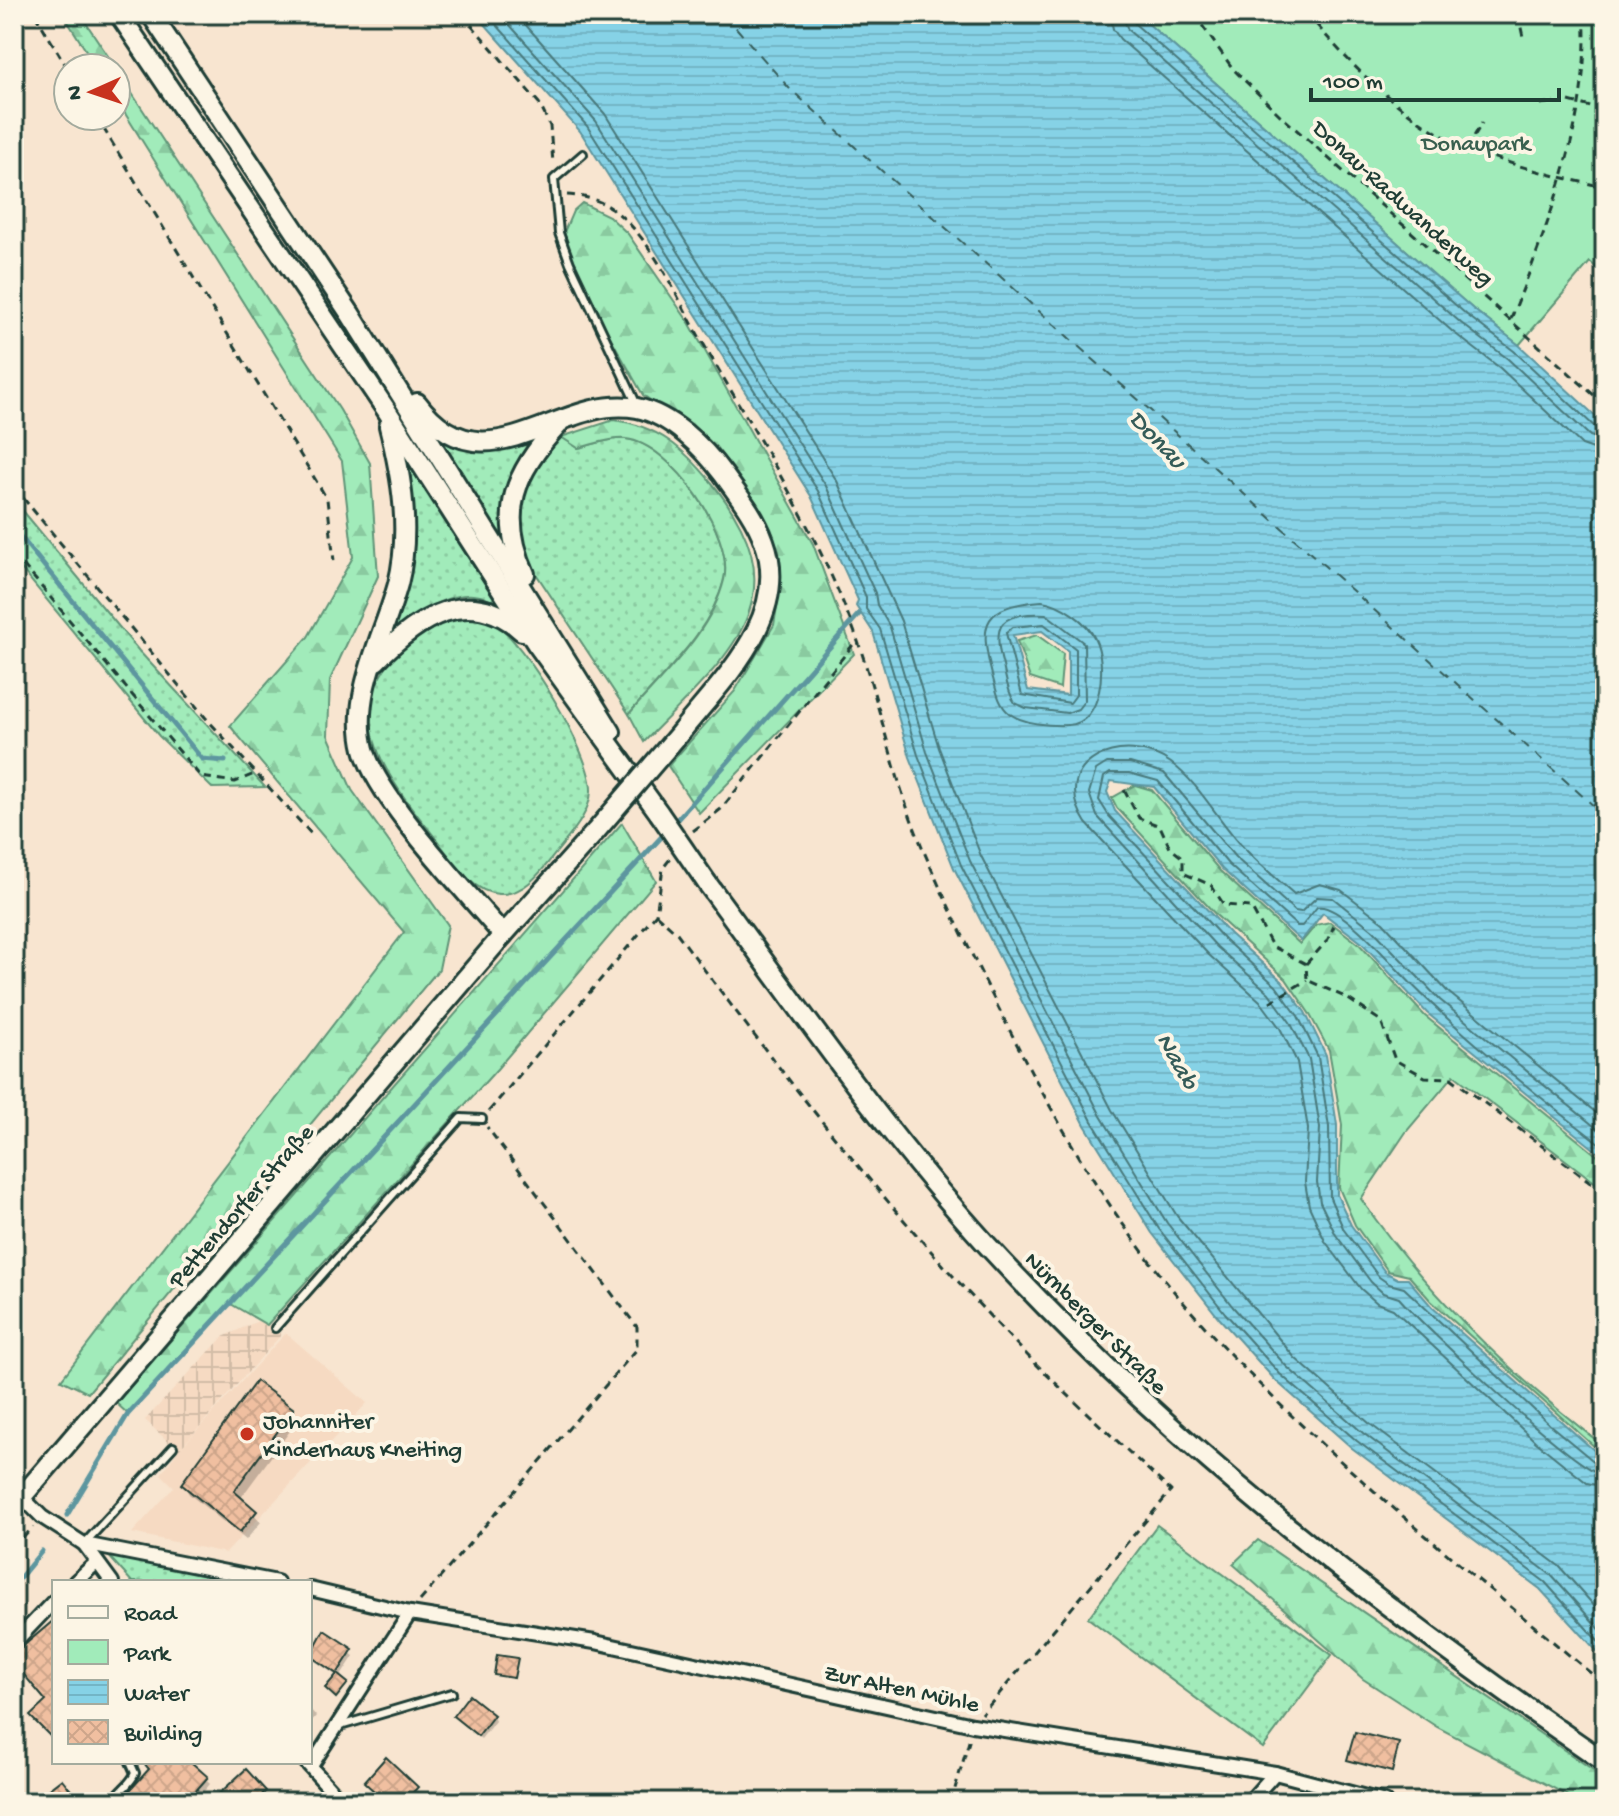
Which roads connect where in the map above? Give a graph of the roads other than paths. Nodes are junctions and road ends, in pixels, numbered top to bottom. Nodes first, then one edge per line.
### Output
1 (119, 14) edge
2 (151, 14) edge
3 (583, 154) dead end
4 (351, 315) junction
5 (385, 408) junction
6 (639, 409) junction
7 (559, 424) junction
8 (536, 643) junction
9 (564, 652) junction
10 (374, 663) junction
11 (659, 813) junction
12 (503, 935) junction
13 (482, 1119) road end
14 (275, 1328) dead end
15 (173, 1447) dead end
16 (16, 1497) edge
17 (84, 1544) junction
18 (96, 1563) junction
19 (77, 1580) edge
20 (110, 1580) edge
21 (267, 1580) edge
22 (312, 1589) edge
23 (52, 1603) edge
24 (410, 1613) junction
25 (14, 1643) edge
26 (452, 1693) dead end
27 (337, 1727) junction
28 (312, 1760) edge
29 (1605, 1762) edge
30 (131, 1764) edge
31 (309, 1764) edge
32 (1275, 1773) junction
33 (113, 1802) edge
34 (342, 1802) edge
35 (1249, 1802) edge
36 (1385, 1802) edge

1 - 5 main road
2 - 4 main road
3 - 6 lane
4 - 7 main road
4 - 9 main road
5 - 8 main road
5 - 10 main road
6 - 7 main road
6 - 12 main road, Pettendorfer Straße, bridge
7 - 9 main road
8 - 10 main road
8 - 11 main road
9 - 11 main road
10 - 12 main road
11 - 29 main road, Nürnberger Straße, bridge
12 - 16 main road, Pettendorfer Straße
13 - 14 lane
15 - 17 lane
16 - 17 street
17 - 18 street
17 - 21 street
18 - 19 street
18 - 20 street
22 - 24 street, Zur Alten Mühle
23 - 25 street
24 - 27 street
24 - 32 street, Zur Alten Mühle
26 - 27 lane
27 - 28 street
30 - 33 lane
31 - 34 street
32 - 35 street
32 - 36 street, Zur Alten Mühle

